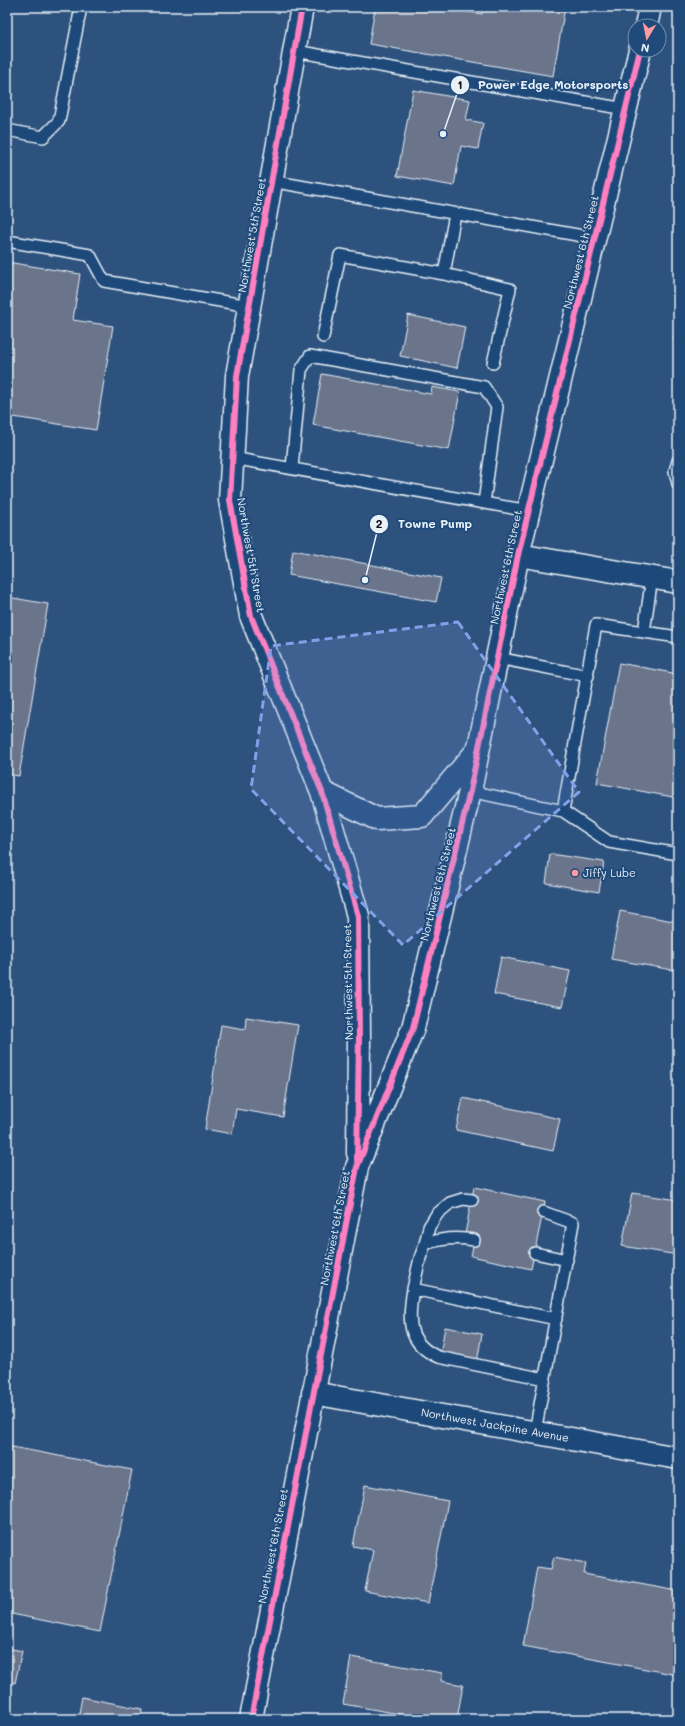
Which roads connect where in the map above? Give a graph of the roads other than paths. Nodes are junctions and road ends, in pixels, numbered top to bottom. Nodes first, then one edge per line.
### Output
1 (81, 7) edge
2 (302, 7) edge
3 (650, 7) edge
4 (648, 18) edge
5 (295, 51) junction
6 (638, 58) edge
7 (626, 109) junction
8 (7, 130) edge
9 (271, 181) junction
10 (455, 214) junction
11 (594, 238) junction
12 (7, 240) edge
13 (444, 274) junction
14 (249, 306) junction
15 (323, 337) dead end
16 (493, 363) dead end
17 (232, 458) junction
18 (678, 461) edge
19 (292, 468) junction
20 (678, 484) edge
21 (484, 503) junction
22 (529, 511) junction
23 (518, 555) junction
24 (652, 577) junction
25 (678, 582) edge
26 (644, 632) junction
27 (678, 637) edge
28 (498, 658) junction
29 (588, 676) junction
30 (479, 749) junction
31 (470, 791) junction
32 (322, 792) junction
33 (563, 811) junction
34 (678, 854) edge
35 (357, 1167) junction
36 (472, 1200) dead end
37 (543, 1212) dead end
38 (474, 1240) dead end
39 (425, 1244) junction
40 (535, 1253) dead end
41 (567, 1260) junction
42 (413, 1289) junction
43 (556, 1319) junction
44 (545, 1379) junction
45 (313, 1393) junction
46 (535, 1432) junction
47 (678, 1458) edge
48 (250, 1719) edge

1 - 8 lane
2 - 5 main road, Northwest 5th Street
3 - 4 main road
5 - 7 lane
5 - 9 main road, Northwest 5th Street
6 - 7 main road, Northwest 6th Street
7 - 11 main road, Northwest 6th Street
9 - 10 lane
9 - 14 main road, Northwest 5th Street
10 - 11 lane
10 - 13 lane
11 - 22 main road, Northwest 6th Street
12 - 14 lane
13 - 15 lane
13 - 16 lane
14 - 17 main road, Northwest 5th Street
17 - 19 lane
17 - 32 main road, Northwest 5th Street
18 - 20 lane
19 - 21 lane
19 - 21 lane
21 - 22 lane
22 - 23 main road, Northwest 6th Street
23 - 24 main road
23 - 28 main road, Northwest 6th Street
24 - 25 main road
24 - 26 lane
26 - 27 lane
26 - 29 lane
28 - 29 lane
28 - 30 main road, Northwest 6th Street
29 - 33 lane
30 - 31 main road, Northwest 6th Street
30 - 32 main road
31 - 33 lane
31 - 35 main road, Northwest 6th Street
32 - 35 main road, Northwest 5th Street
33 - 34 lane
35 - 45 main road, Northwest 6th Street
36 - 39 lane
37 - 41 lane
38 - 39 lane
39 - 42 lane
40 - 41 lane
41 - 43 lane
42 - 43 lane
42 - 44 lane
43 - 44 lane
44 - 46 lane
45 - 46 main road, Northwest Jackpine Avenue
45 - 48 main road, Northwest 6th Street
46 - 47 main road, Northwest Jackpine Avenue

